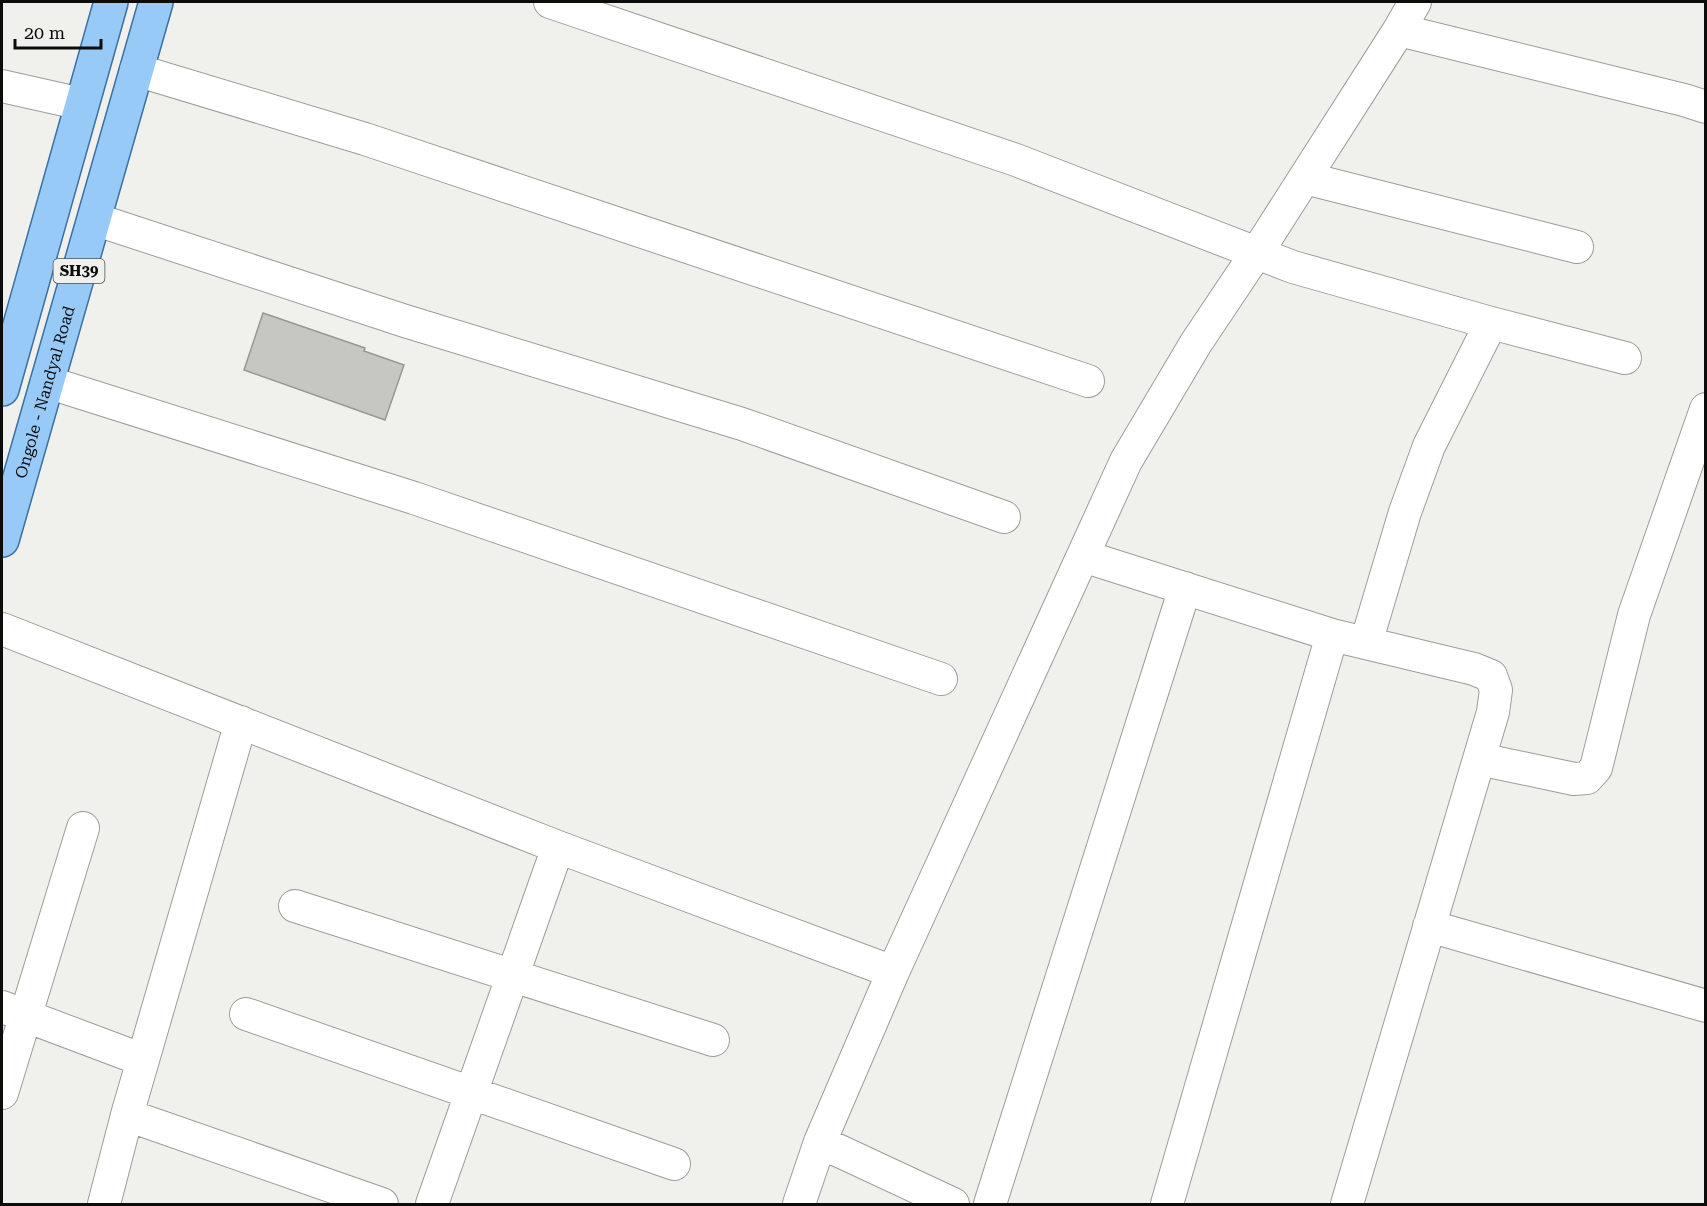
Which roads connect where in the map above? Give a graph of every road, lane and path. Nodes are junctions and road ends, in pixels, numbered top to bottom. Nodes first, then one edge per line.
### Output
1 (111, 2) edge
2 (156, 2) edge
3 (550, 2) edge
4 (1415, 2) edge
5 (1399, 30) junction
6 (136, 70) junction
7 (2, 86) edge
8 (82, 104) junction
9 (1706, 107) edge
10 (1305, 178) junction
11 (94, 219) junction
12 (1577, 247) dead end
13 (1257, 253) junction
14 (1491, 323) junction
15 (1625, 358) dead end
16 (1088, 381) dead end
17 (48, 382) junction
18 (2, 389) edge
19 (1706, 409) edge
20 (1004, 517) dead end
21 (2, 540) edge
22 (1083, 556) junction
23 (1185, 588) junction
24 (2, 629) edge
25 (1332, 634) junction
26 (1366, 643) junction
27 (941, 679) dead end
28 (241, 722) junction
29 (1479, 759) junction
30 (83, 828) dead end
31 (558, 847) junction
32 (295, 906) dead end
33 (1430, 926) junction
34 (893, 972) junction
35 (512, 975) junction
36 (1706, 1006) edge
37 (13, 1011) edge
38 (246, 1014) dead end
39 (713, 1040) dead end
40 (143, 1060) junction
41 (2, 1093) edge
42 (471, 1093) junction
43 (127, 1115) junction
44 (820, 1142) junction
45 (674, 1164) dead end
46 (104, 1204) edge
47 (382, 1204) edge
48 (432, 1204) edge
49 (799, 1204) edge
50 (953, 1204) edge
51 (990, 1204) edge
52 (1167, 1204) edge
53 (1347, 1204) edge

1 - 8 main road, SH39
2 - 6 main road, Ongole - Nandyal Road / SH39
3 - 13 street
4 - 5 street
5 - 9 street
5 - 10 street
6 - 11 main road, Ongole - Nandyal Road / SH39
6 - 16 street
7 - 8 street
8 - 18 main road, SH39
10 - 12 street
10 - 13 street
11 - 17 main road, Ongole - Nandyal Road / SH39
11 - 20 street
13 - 14 street
13 - 22 street
14 - 15 street
14 - 26 street
17 - 21 main road, Ongole - Nandyal Road / SH39
17 - 27 street
19 - 29 street
22 - 23 street
22 - 34 street
23 - 25 street
23 - 51 street
24 - 28 street
25 - 26 street
25 - 52 street
26 - 29 street
28 - 31 street
28 - 40 street
29 - 33 street
30 - 37 street
31 - 34 street
31 - 35 street
32 - 35 street
33 - 36 street
33 - 53 street
34 - 44 street
35 - 39 street
35 - 42 street
37 - 40 street
37 - 41 street
38 - 42 street
40 - 43 street
42 - 45 street
42 - 48 street
43 - 46 street
43 - 47 street
44 - 49 street
44 - 50 street

